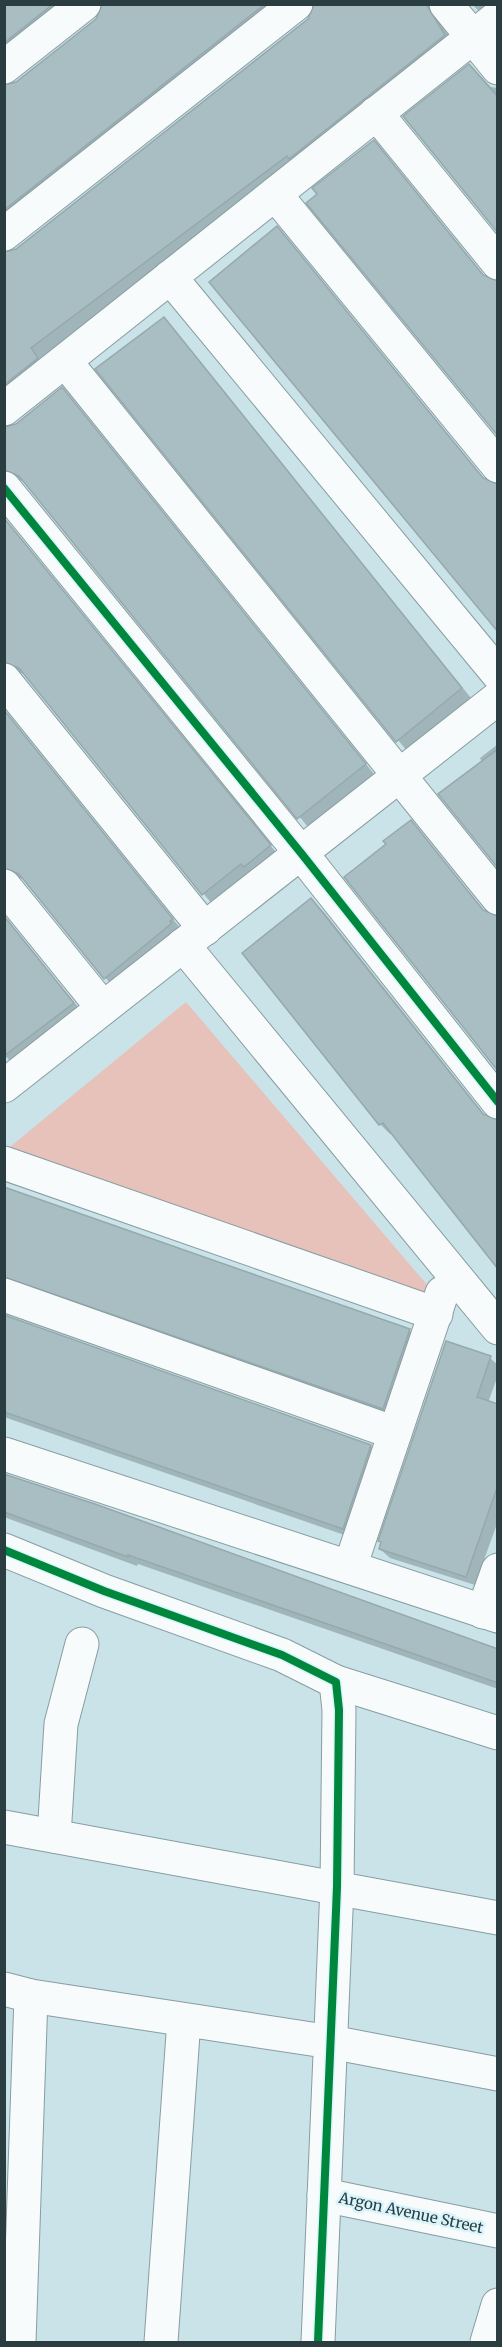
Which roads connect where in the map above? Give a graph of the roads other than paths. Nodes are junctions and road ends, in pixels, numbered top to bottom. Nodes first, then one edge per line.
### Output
1 (84, 4) edge
2 (296, 4) edge
3 (446, 4) edge
4 (498, 17) edge
5 (472, 37) junction
6 (4, 67) edge
7 (498, 68) edge
8 (376, 113) junction
9 (275, 194) junction
10 (4, 234) edge
11 (498, 263) edge
12 (170, 277) junction
13 (65, 361) junction
14 (4, 409) edge
15 (498, 466) edge
16 (4, 488) edge
17 (498, 674) edge
18 (4, 680) edge
19 (498, 698) edge
20 (399, 776) junction
21 (301, 853) junction
22 (4, 886) edge
23 (498, 898) edge
24 (194, 937) junction
25 (103, 1008) junction
26 (4, 1086) edge
27 (498, 1102) edge
28 (4, 1163) edge
29 (450, 1271) junction
30 (4, 1295) edge
31 (435, 1314) junction
32 (498, 1328) edge
33 (395, 1433) junction
34 (4, 1454) edge
35 (4, 1550) edge
36 (350, 1568) junction
37 (498, 1570) edge
38 (490, 1614) edge
39 (82, 1644) dead end
40 (336, 1682) junction
41 (498, 1733) edge
42 (4, 1827) edge
43 (54, 1836) junction
44 (337, 1887) junction
45 (498, 1918) edge
46 (18, 1992) edge
47 (184, 2020) junction
48 (331, 2042) junction
49 (498, 2074) edge
50 (324, 2195) junction
51 (498, 2230) edge
52 (498, 2305) edge
53 (19, 2343) edge
54 (160, 2343) edge
55 (318, 2343) edge
56 (487, 2343) edge

1 - 6 street
2 - 10 street
3 - 5 street
4 - 5 street
5 - 7 street
5 - 8 street
8 - 9 street
8 - 11 street
9 - 12 street
9 - 15 street
12 - 13 street
12 - 17 street
13 - 14 street
13 - 20 street
16 - 21 street
18 - 24 street
19 - 20 street
20 - 21 street
20 - 23 street
21 - 24 street
21 - 27 street
22 - 25 street
24 - 25 street
24 - 29 street
25 - 26 street
28 - 31 street
29 - 31 street
29 - 32 street
30 - 33 street
31 - 33 street
33 - 36 street
34 - 36 street
35 - 40 street
36 - 38 street
37 - 38 street
39 - 43 street
40 - 41 street
40 - 44 street
42 - 43 street
43 - 44 street
44 - 45 street
44 - 48 street
46 - 47 street
46 - 53 street
47 - 48 street
47 - 54 street
48 - 49 street
48 - 50 street
50 - 51 street, Argon Avenue Street
50 - 55 street
52 - 56 street

